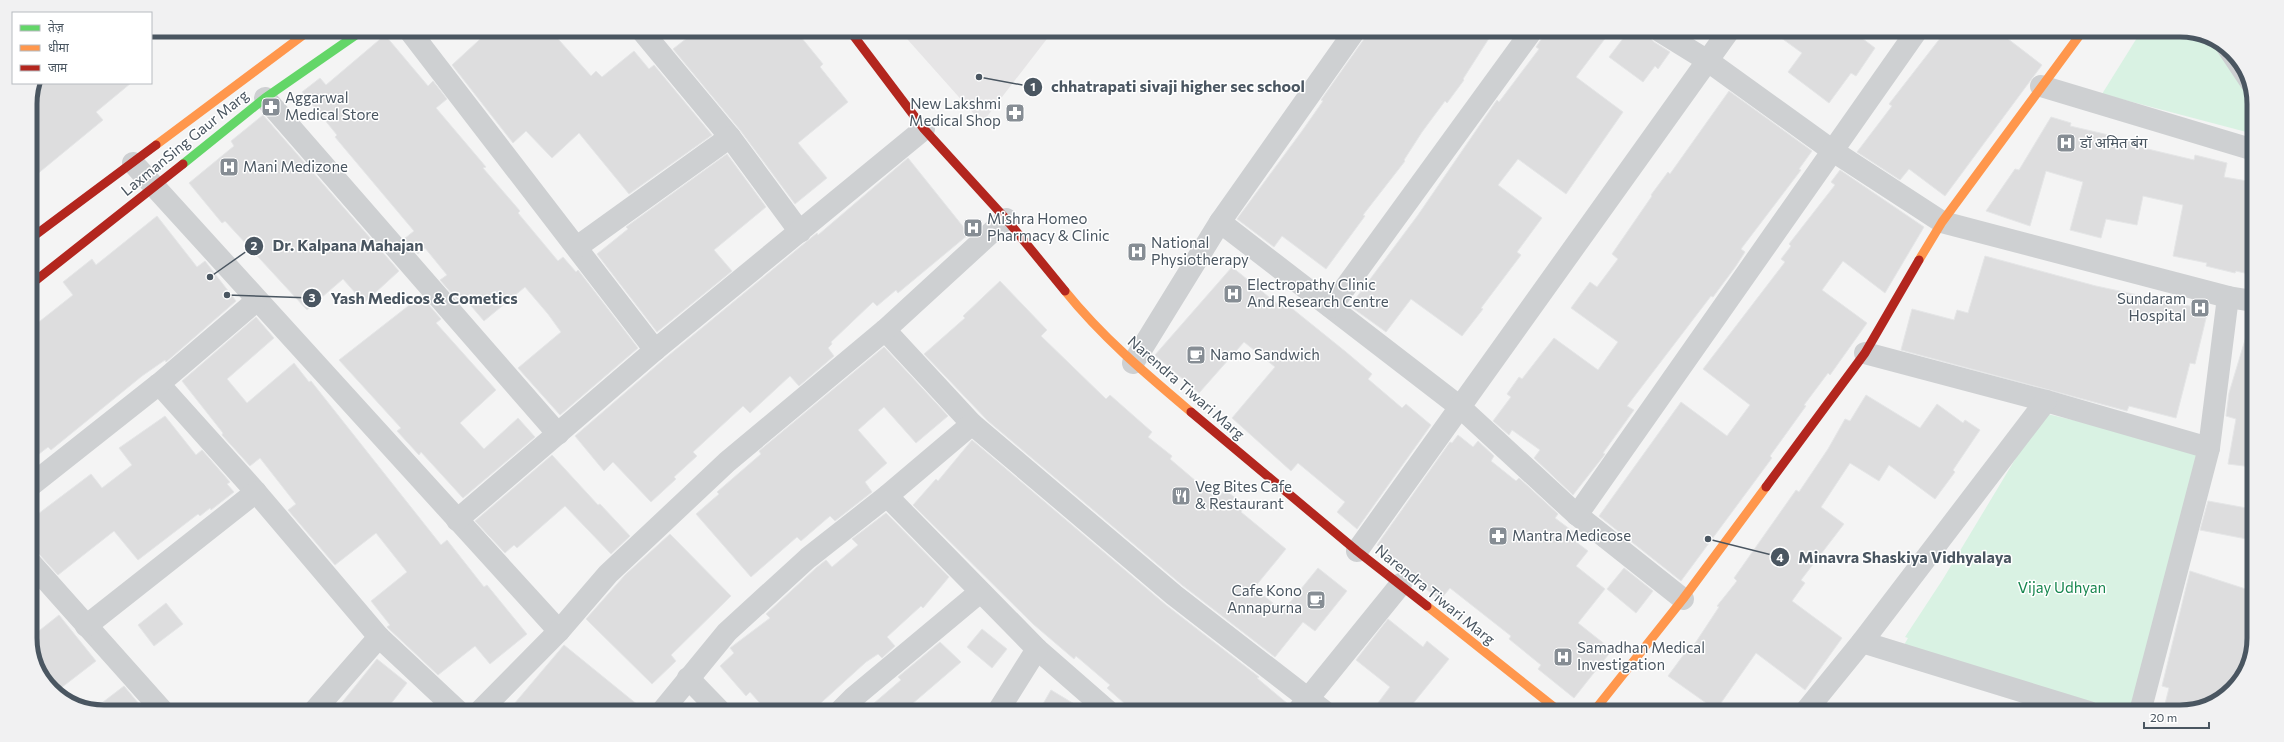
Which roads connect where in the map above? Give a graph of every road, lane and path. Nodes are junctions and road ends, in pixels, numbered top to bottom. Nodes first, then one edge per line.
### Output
1 (301, 37) edge
2 (353, 37) edge
3 (414, 37) edge
4 (647, 37) edge
5 (855, 37) edge
6 (1350, 37) edge
7 (1527, 37) edge
8 (1669, 37) edge
9 (1725, 37) edge
10 (1913, 37) edge
11 (2078, 37) edge
12 (2228, 58) edge
13 (1708, 61) junction
14 (2242, 79) edge
15 (2040, 86) junction
16 (265, 98) junction
17 (924, 129) junction
18 (730, 137) junction
19 (2247, 148) edge
20 (1833, 151) junction
21 (133, 163) junction
22 (153, 187) junction
23 (1006, 219) junction
24 (1220, 222) junction
25 (1942, 222) junction
26 (800, 232) junction
27 (37, 234) edge
28 (577, 247) junction
29 (37, 279) edge
30 (2228, 297) junction
31 (256, 300) junction
32 (2247, 300) edge
33 (1331, 307) junction
34 (885, 330) junction
35 (656, 350) junction
36 (1865, 353) junction
37 (1133, 363) junction
38 (159, 384) junction
39 (2046, 401) junction
40 (1460, 407) junction
41 (972, 424) junction
42 (558, 434) junction
43 (2209, 448) junction
44 (37, 480) edge
45 (256, 492) junction
46 (887, 496) junction
47 (1577, 515) junction
48 (457, 520) junction
49 (1357, 551) junction
50 (37, 570) edge
51 (1401, 584) junction
52 (980, 592) junction
53 (1683, 599) junction
54 (86, 626) junction
55 (558, 631) junction
56 (379, 637) junction
57 (1862, 642) junction
58 (1037, 649) junction
59 (688, 678) junction
60 (1302, 704) edge
61 (157, 705) edge
62 (319, 705) edge
63 (452, 705) edge
64 (486, 705) edge
65 (667, 705) edge
66 (714, 705) edge
67 (846, 705) edge
68 (1001, 705) edge
69 (1101, 705) edge
70 (1552, 705) edge
71 (1599, 705) edge
72 (1810, 705) edge
73 (2066, 705) edge
74 (2142, 705) edge

1 - 21 street, LaxmanSing Gaur Marg
2 - 16 street, LaxmanSing Gaur Marg
3 - 28 street
4 - 18 street
5 - 17 street, Narendra Tiwari Marg
6 - 24 street
7 - 33 street
8 - 13 street
9 - 13 street
10 - 20 street
11 - 15 street
12 - 14 lane
13 - 20 street
13 - 40 street
15 - 19 street
15 - 25 street
16 - 22 street, LaxmanSing Gaur Marg
16 - 42 street
17 - 23 street, Narendra Tiwari Marg
17 - 26 street
18 - 26 street
18 - 28 street
20 - 25 street
20 - 47 street
21 - 22 street
21 - 27 street, LaxmanSing Gaur Marg
22 - 29 street, LaxmanSing Gaur Marg
22 - 31 street
23 - 34 street
23 - 37 street, Narendra Tiwari Marg
24 - 33 street
24 - 37 street
25 - 30 street
25 - 36 street
26 - 35 street
28 - 35 street
30 - 32 street
30 - 43 street
31 - 38 street
31 - 48 street
33 - 40 street
34 - 41 street
34 - 55 street
35 - 42 street
36 - 39 street
36 - 53 street
37 - 49 street, Narendra Tiwari Marg
38 - 44 street
38 - 45 street
39 - 43 street
39 - 57 street
40 - 47 street
40 - 49 street
41 - 46 street
41 - 60 street
42 - 48 street
43 - 74 street
45 - 54 street
45 - 56 street
46 - 52 street
46 - 59 street
47 - 53 street
48 - 55 street
49 - 51 street, Narendra Tiwari Marg
50 - 54 street
51 - 60 street
51 - 70 street, Narendra Tiwari Marg
52 - 58 street
52 - 67 street
53 - 71 street
54 - 61 street
55 - 64 street
56 - 62 street
56 - 63 street
57 - 72 street
57 - 73 street
58 - 68 street
58 - 69 street
59 - 65 street
59 - 66 street

